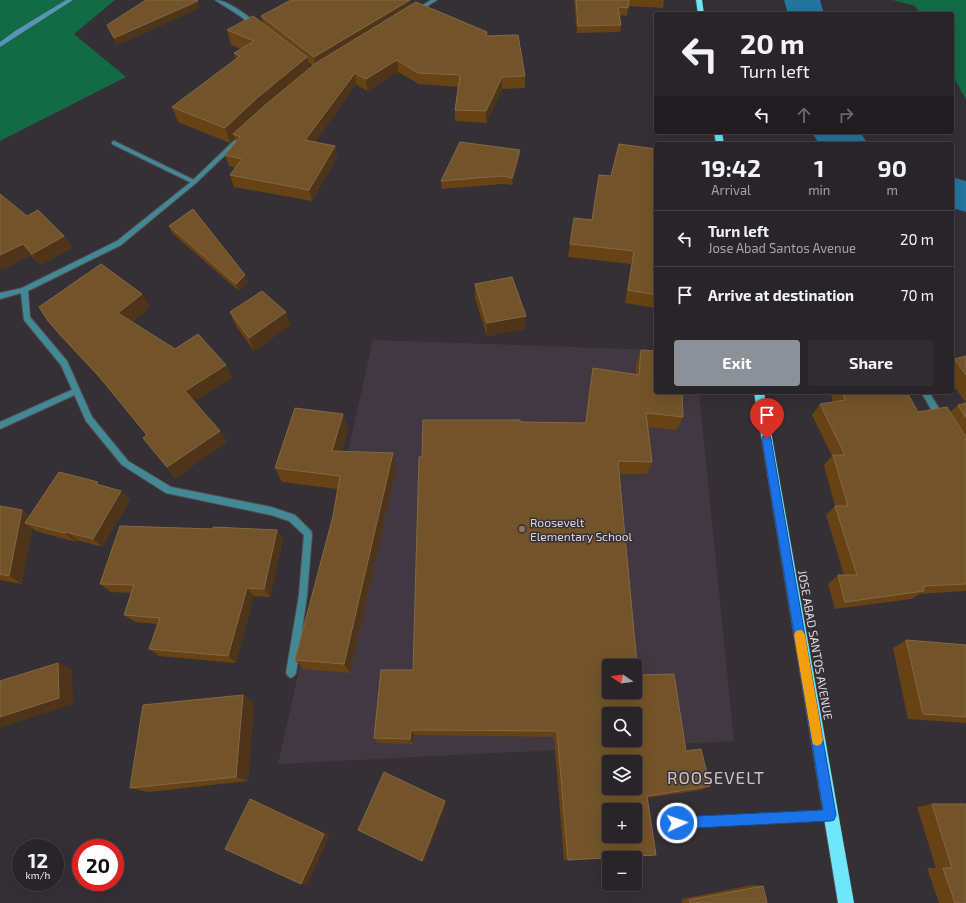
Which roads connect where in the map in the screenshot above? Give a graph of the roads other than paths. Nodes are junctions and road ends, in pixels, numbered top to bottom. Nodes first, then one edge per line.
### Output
1 (216, 0) edge
2 (434, 0) edge
3 (699, 0) edge
4 (701, 12) edge
5 (408, 16) edge
6 (258, 28) edge
7 (248, 130) edge
8 (114, 143) dead end
9 (194, 182) junction
10 (24, 290) junction
11 (0, 296) edge
12 (76, 391) junction
13 (759, 394) edge
14 (926, 394) edge
15 (0, 426) edge
16 (946, 426) edge
17 (291, 673) dead end
18 (830, 815) junction
19 (662, 824) dead end
20 (846, 903) edge

1 - 6 street
2 - 5 street
3 - 4 highway
7 - 9 street
8 - 9 street
9 - 10 street
10 - 11 street
10 - 12 street
12 - 15 street
12 - 17 street
13 - 18 highway, JOSE ABAD SANTOS AVENUE
14 - 16 street
18 - 19 street
18 - 20 highway, JOSE ABAD SANTOS AVENUE

